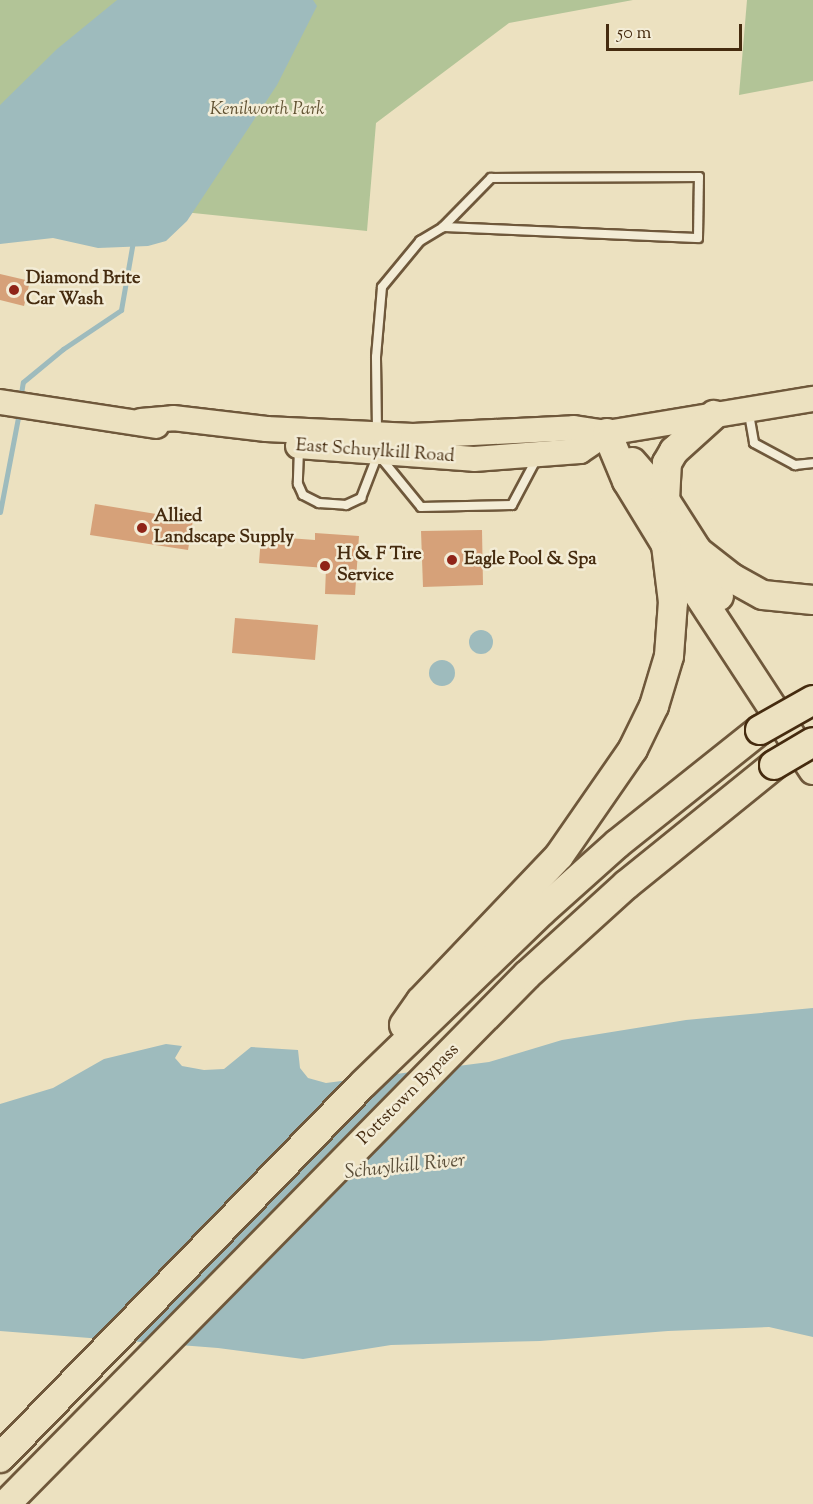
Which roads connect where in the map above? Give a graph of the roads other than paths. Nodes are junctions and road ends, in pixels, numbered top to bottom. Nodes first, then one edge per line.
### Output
1 (443, 227) junction
2 (813, 399) edge
3 (2, 401) edge
4 (749, 409) junction
5 (714, 415) junction
6 (607, 433) junction
7 (299, 439) junction
8 (377, 445) junction
9 (539, 456) junction
10 (813, 463) edge
11 (664, 500) junction
12 (666, 545) junction
13 (697, 549) junction
14 (813, 600) edge
15 (813, 700) edge
16 (813, 742) edge
17 (813, 770) edge
18 (363, 1084) junction
19 (0, 1458) edge
20 (6, 1504) edge

1 - 1 lane
1 - 8 lane
2 - 4 main road, East Schuylkill Road
3 - 7 main road, East Schuylkill Road
4 - 5 main road, East Schuylkill Road
4 - 10 lane
5 - 6 main road, East Schuylkill Road
5 - 11 highway
6 - 8 main road, East Schuylkill Road
6 - 9 main road, East Schuylkill Road
6 - 11 highway
6 - 12 highway
7 - 8 main road, East Schuylkill Road
7 - 8 lane
8 - 9 main road, East Schuylkill Road
8 - 9 lane
11 - 13 highway
12 - 17 highway
12 - 18 highway
13 - 14 highway
13 - 16 highway
15 - 18 highway, bridge
16 - 20 highway, Pottstown Bypass, bridge
18 - 19 highway

